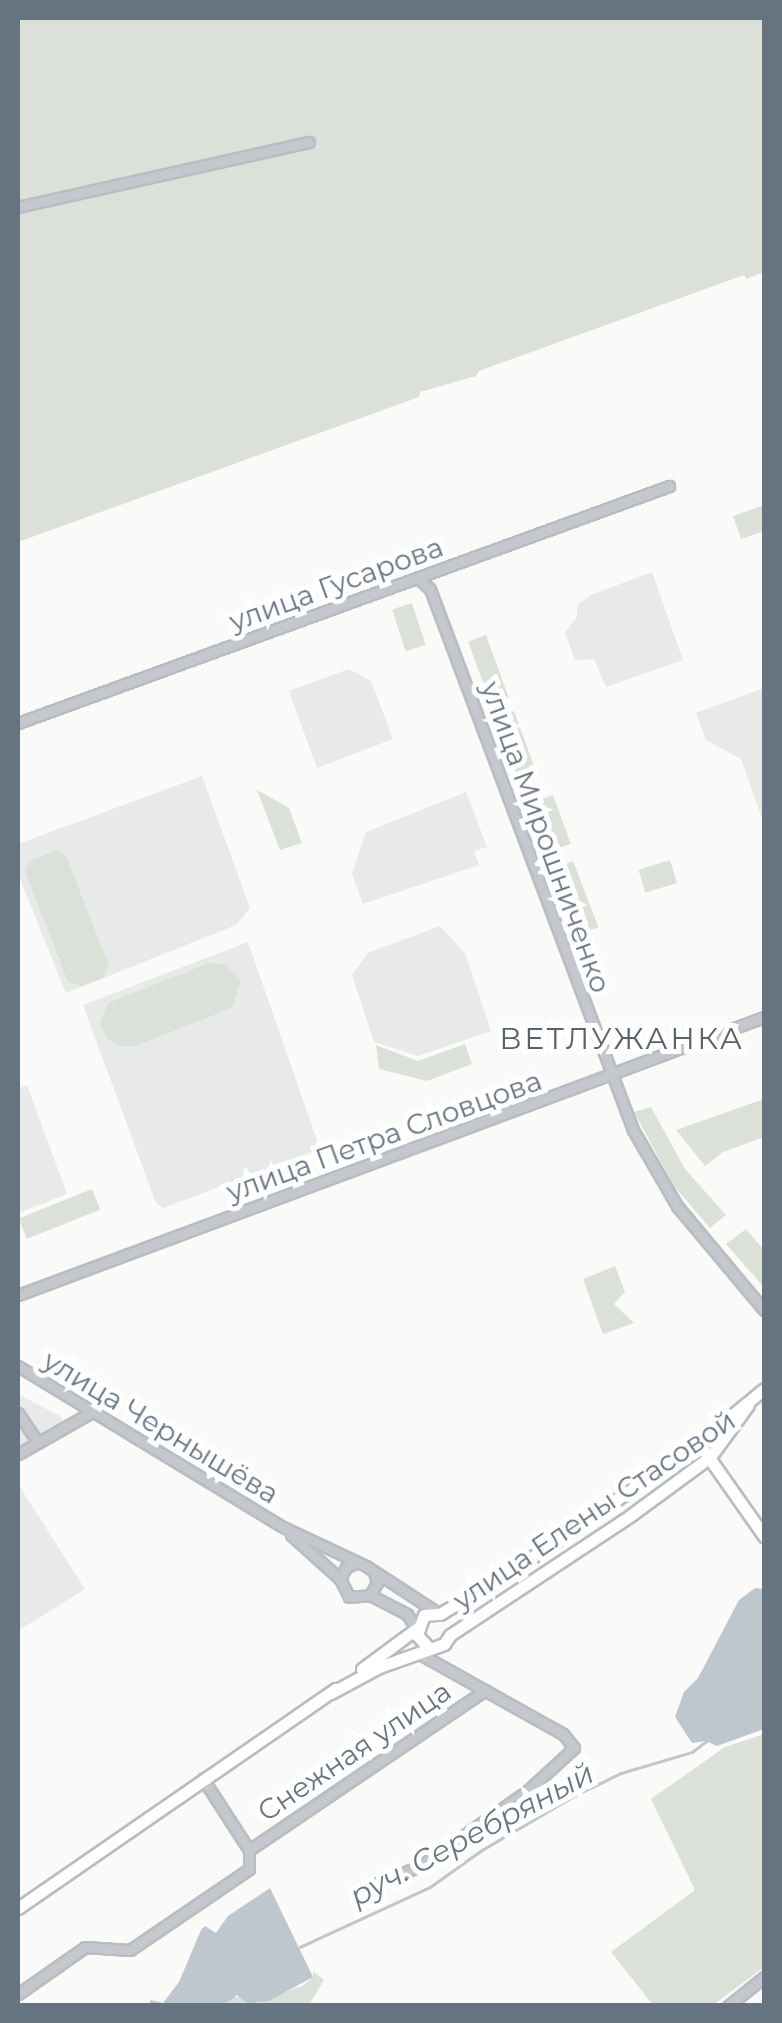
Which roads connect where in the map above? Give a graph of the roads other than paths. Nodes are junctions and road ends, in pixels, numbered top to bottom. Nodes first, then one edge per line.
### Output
1 (309, 142) dead end
2 (18, 207) edge
3 (669, 486) dead end
4 (418, 578) junction
5 (18, 723) edge
6 (764, 1017) edge
7 (612, 1076) junction
8 (18, 1295) edge
9 (764, 1310) edge
10 (18, 1366) edge
11 (764, 1389) edge
12 (748, 1405) junction
13 (92, 1412) junction
14 (18, 1413) edge
15 (38, 1442) junction
16 (691, 1449) junction
17 (18, 1454) edge
18 (710, 1457) junction
19 (282, 1526) junction
20 (764, 1536) edge
21 (366, 1566) junction
22 (340, 1580) junction
23 (370, 1595) junction
24 (440, 1614) junction
25 (416, 1629) junction
26 (450, 1635) junction
27 (423, 1650) junction
28 (486, 1690) junction
29 (331, 1693) junction
30 (202, 1779) junction
31 (249, 1850) junction
32 (378, 1882) dead end
33 (18, 1908) edge
34 (763, 1979) edge
35 (764, 1992) edge
36 (18, 1994) edge
37 (728, 2006) edge

1 - 2 street
3 - 4 street, улица Гусарова
4 - 5 street, улица Гусарова
4 - 7 street, улица Мирошниченко
6 - 7 street, улица Петра Словцова
7 - 8 street, улица Петра Словцова
7 - 9 street, улица Мирошниченко
10 - 13 street, улица Чернышёва
11 - 12 main road, улица Елены Стасовой
12 - 16 main road, улица Елены Стасовой
12 - 18 main road, улица Елены Стасовой
13 - 15 street
13 - 19 street, улица Чернышёва
14 - 15 street
15 - 17 street
16 - 18 main road
16 - 24 main road, улица Елены Стасовой
18 - 20 main road
18 - 26 main road, улица Елены Стасовой
19 - 21 street, улица Чернышёва
19 - 22 street, улица Чернышёва
21 - 22 street
21 - 23 street
21 - 24 street, улица Чернышёва
22 - 23 street, улица Чернышёва
23 - 25 street, улица Чернышёва
24 - 25 main road
24 - 26 main road
25 - 27 main road
25 - 29 main road
26 - 27 main road
27 - 28 street, Снежная улица
27 - 29 main road
28 - 31 street, Снежная улица
28 - 32 street, Снежная улица
29 - 30 main road
30 - 31 street, Снежная улица
30 - 33 main road
31 - 36 street, Снежная улица
34 - 35 street
34 - 37 street

